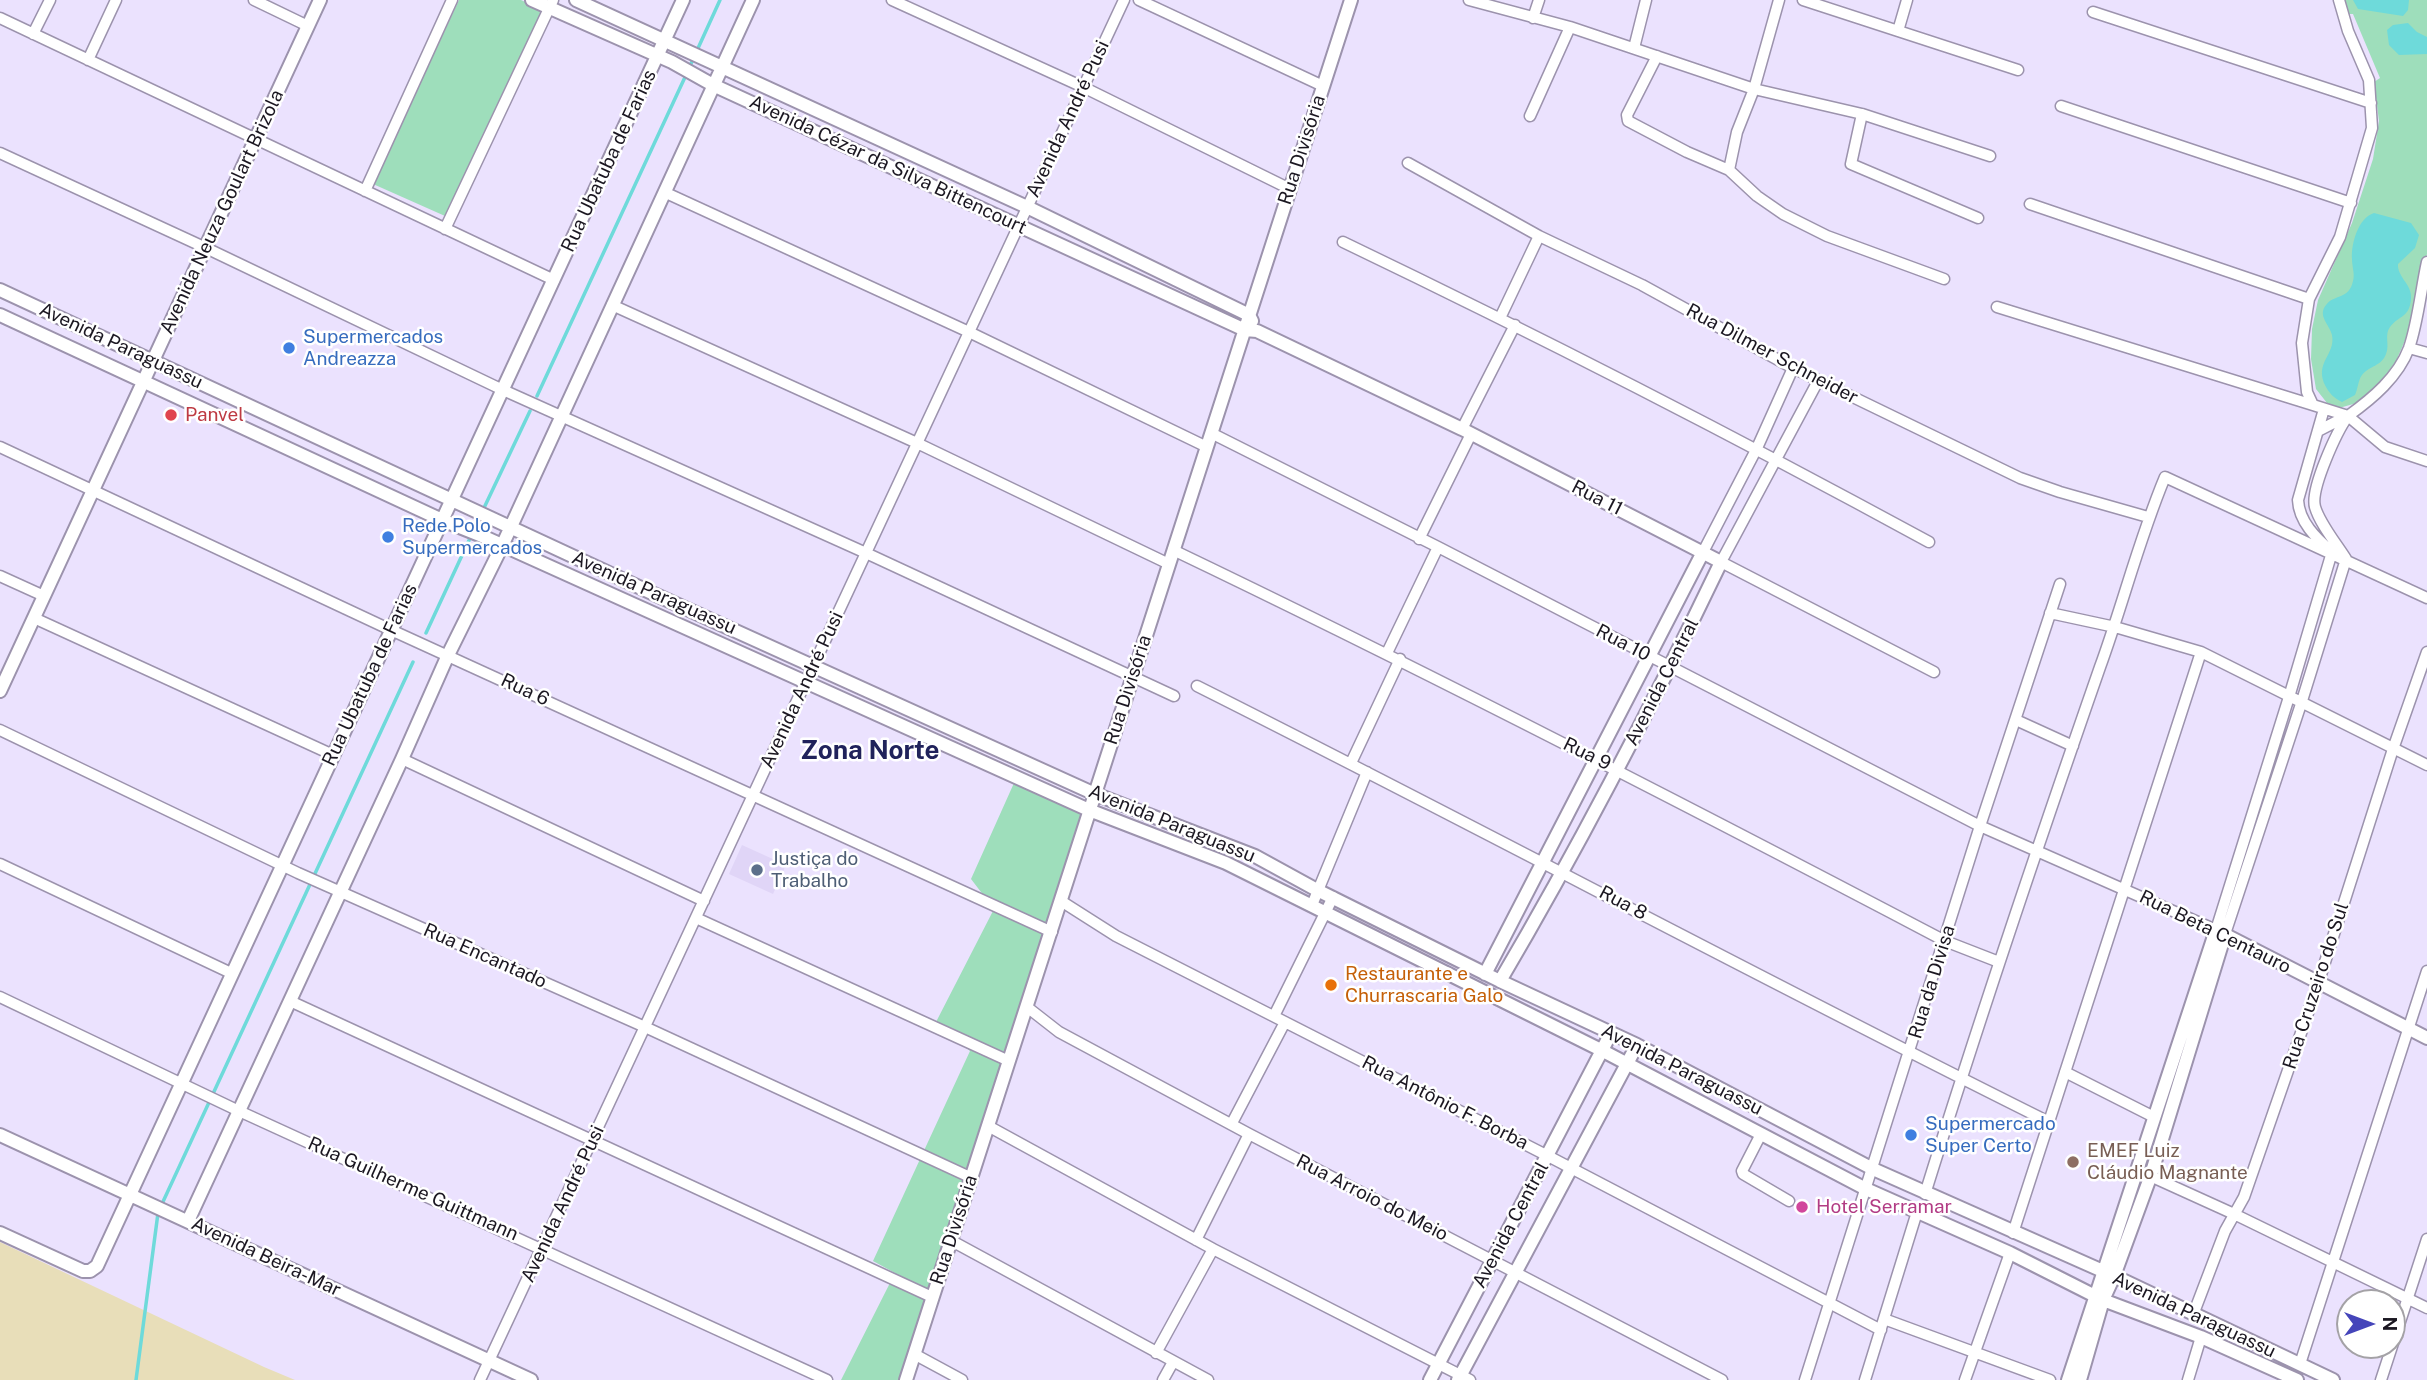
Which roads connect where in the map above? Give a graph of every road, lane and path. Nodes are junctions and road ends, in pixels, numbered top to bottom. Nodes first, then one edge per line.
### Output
1 (50, 0) edge
2 (116, 0) edge
3 (254, 0) edge
4 (320, 0) edge
5 (452, 0) edge
6 (532, 0) edge
7 (576, 0) edge
8 (683, 0) edge
9 (753, 0) edge
10 (892, 0) edge
11 (1124, 0) edge
12 (1139, 0) edge
13 (1351, 0) edge
14 (1469, 0) edge
15 (1539, 0) edge
16 (1646, 0) edge
17 (1779, 0) edge
18 (1803, 0) edge
19 (1907, 0) edge
20 (2339, 0) edge
21 (551, 4) edge
22 (2093, 12) dead end
23 (1533, 18) junction
24 (0, 19) edge
25 (308, 26) junction
26 (1570, 27) junction
27 (1898, 31) junction
28 (33, 34) junction
29 (668, 44) junction
30 (1634, 48) junction
31 (1657, 56) junction
32 (658, 57) junction
33 (88, 60) junction
34 (716, 65) junction
35 (2018, 70) dead end
36 (713, 85) junction
37 (1323, 86) junction
38 (1083, 88) junction
39 (1754, 89) junction
40 (2371, 103) junction
41 (2062, 106) dead end
42 (1862, 114) junction
43 (1530, 116) dead end
44 (256, 139) junction
45 (0, 153) edge
46 (1990, 156) dead end
47 (1408, 163) dead end
48 (1728, 170) junction
49 (1290, 189) junction
50 (365, 191) junction
51 (664, 192) junction
52 (2351, 203) junction
53 (2031, 204) dead end
54 (1027, 207) junction
55 (1978, 218) dead end
56 (1018, 225) junction
57 (445, 229) junction
58 (1539, 236) junction
59 (1343, 242) dead end
60 (205, 248) junction
61 (2427, 262) edge
62 (1944, 279) dead end
63 (554, 280) junction
64 (0, 290) edge
65 (2309, 299) junction
66 (612, 305) junction
67 (1997, 307) dead end
68 (0, 315) edge
69 (1249, 315) junction
70 (1500, 318) junction
71 (1515, 325) junction
72 (1251, 330) junction
73 (969, 332) junction
74 (2409, 348) junction
75 (2427, 354) edge
76 (153, 361) junction
77 (1793, 368) junction
78 (1818, 381) junction
79 (144, 382) junction
80 (503, 390) junction
81 (2313, 405) junction
82 (2324, 409) junction
83 (561, 414) junction
84 (2348, 416) junction
85 (2318, 431) junction
86 (1466, 432) junction
87 (1211, 433) junction
88 (917, 443) junction
89 (0, 447) edge
90 (1207, 447) junction
91 (1757, 448) junction
92 (1776, 459) junction
93 (2427, 461) edge
94 (93, 490) junction
95 (451, 500) junction
96 (2148, 517) junction
97 (442, 520) junction
98 (509, 527) junction
99 (1419, 539) junction
100 (1929, 542) dead end
101 (502, 546) junction
102 (1438, 547) junction
103 (1173, 550) junction
104 (1703, 552) junction
105 (2332, 552) junction
106 (866, 553) junction
107 (2346, 559) junction
108 (1721, 562) junction
109 (1168, 564) junction
110 (0, 576) edge
111 (2060, 584) dead end
112 (44, 597) junction
113 (2427, 598) edge
114 (2050, 613) junction
115 (34, 618) junction
116 (2115, 627) junction
117 (391, 630) junction
118 (2202, 652) junction
119 (2427, 652) edge
120 (1387, 653) junction
121 (448, 655) junction
122 (1648, 657) junction
123 (1400, 659) junction
124 (814, 665) junction
125 (1671, 667) junction
126 (1934, 672) dead end
127 (1133, 676) junction
128 (805, 683) junction
129 (1197, 686) dead end
130 (0, 691) edge
131 (1174, 696) dead end
132 (2289, 697) junction
133 (2301, 704) junction
134 (2016, 720) junction
135 (0, 730) edge
136 (2073, 746) junction
137 (2393, 749) junction
138 (332, 755) junction
139 (402, 759) junction
140 (1595, 759) junction
141 (1351, 763) junction
142 (2427, 765) edge
143 (1618, 769) junction
144 (1367, 772) junction
145 (753, 794) junction
146 (1095, 794) junction
147 (1089, 810) junction
148 (1980, 826) junction
149 (2037, 851) junction
150 (1542, 862) junction
151 (0, 864) edge
152 (281, 865) junction
153 (1564, 872) junction
154 (2125, 888) junction
155 (1317, 890) junction
156 (340, 892) junction
157 (1333, 897) junction
158 (704, 901) junction
159 (1061, 901) junction
160 (1311, 905) junction
161 (1325, 912) junction
162 (696, 918) junction
163 (1052, 932) junction
164 (2220, 932) junction
165 (1945, 942) junction
166 (1998, 962) junction
167 (2427, 971) edge
168 (231, 973) junction
169 (1485, 974) junction
170 (1500, 981) junction
171 (2318, 984) junction
172 (0, 997) edge
173 (290, 1001) junction
174 (1027, 1007) junction
175 (1274, 1016) junction
176 (1285, 1022) junction
177 (645, 1027) junction
178 (2408, 1029) junction
179 (1611, 1033) junction
180 (2427, 1038) edge
181 (1637, 1045) junction
182 (1602, 1051) junction
183 (1910, 1053) junction
184 (1009, 1061) junction
185 (1626, 1064) junction
186 (2065, 1072) junction
187 (1961, 1078) junction
188 (185, 1085) junction
189 (239, 1111) junction
190 (2154, 1117) junction
191 (2049, 1122) junction
192 (1232, 1123) junction
193 (988, 1126) junction
194 (1249, 1134) junction
195 (1761, 1134) junction
196 (0, 1135) edge
197 (593, 1140) junction
198 (1548, 1156) junction
199 (1570, 1168) junction
200 (1873, 1169) junction
201 (2137, 1170) junction
202 (2151, 1175) junction
203 (972, 1178) junction
204 (1866, 1189) junction
205 (1925, 1194) junction
206 (133, 1198) junction
207 (1789, 1201) dead end
208 (1917, 1212) junction
209 (2234, 1214) junction
210 (185, 1220) junction
211 (0, 1233) edge
212 (2012, 1233) junction
213 (950, 1240) junction
214 (1196, 1240) junction
215 (2427, 1240) edge
216 (542, 1248) junction
217 (1213, 1249) junction
218 (2010, 1254) junction
219 (1493, 1260) junction
220 (2334, 1262) junction
221 (1515, 1272) junction
222 (2108, 1275) junction
223 (932, 1297) junction
224 (2098, 1298) junction
225 (2408, 1299) junction
226 (1829, 1304) junction
227 (2427, 1308) edge
228 (2193, 1315) junction
229 (1882, 1325) junction
230 (2201, 1338) junction
231 (1156, 1353) junction
232 (914, 1354) junction
233 (1975, 1354) junction
234 (489, 1361) junction
235 (1173, 1362) junction
236 (1438, 1364) junction
237 (2300, 1364) junction
238 (1463, 1378) edge
239 (480, 1380) edge
240 (531, 1380) edge
241 (827, 1380) edge
242 (906, 1380) edge
243 (962, 1380) edge
244 (1163, 1380) edge
245 (1208, 1380) edge
246 (1430, 1380) edge
247 (1722, 1380) edge
248 (1805, 1380) edge
249 (1865, 1380) edge
250 (1965, 1380) edge
251 (2050, 1380) edge
252 (2068, 1380) edge
253 (2080, 1380) edge
254 (2188, 1380) edge
255 (2297, 1380) edge
256 (2333, 1380) edge
257 (2381, 1380) edge

1 - 28 street
2 - 33 street
3 - 25 street
4 - 25 street, Avenida Neuza Goulart Brizola
5 - 50 street
6 - 21 street, Avenida Cézar da Silva Bittencourt
7 - 29 street, Avenida Cézar da Silva Bittencourt
8 - 29 street, Rua Ubatuba de Farias
9 - 34 street
10 - 38 street
11 - 38 street, Avenida André Pusi
12 - 37 street
13 - 37 street, Rua Divisória
14 - 23 street
15 - 23 street
16 - 30 street
17 - 39 street
18 - 27 street
19 - 27 street
20 - 40 street
21 - 32 street, Avenida Cézar da Silva Bittencourt
21 - 57 street
22 - 40 street
23 - 26 street
24 - 28 street
25 - 44 street, Avenida Neuza Goulart Brizola
26 - 30 street
26 - 43 street
27 - 35 street
28 - 33 street
29 - 32 street, Rua Ubatuba de Farias
29 - 34 street, Avenida Cézar da Silva Bittencourt
30 - 31 street
31 - 39 street
31 - 48 street
32 - 36 street, Avenida Cézar da Silva Bittencourt
32 - 63 street, Rua Ubatuba de Farias
33 - 44 street
34 - 36 street
34 - 54 street, Avenida Cézar da Silva Bittencourt
36 - 51 street
36 - 56 street, Avenida Cézar da Silva Bittencourt
37 - 49 street, Rua Divisória
38 - 49 street
38 - 54 street, Avenida André Pusi
39 - 42 street
39 - 48 street
40 - 52 street
41 - 52 street
42 - 46 street
42 - 55 street
44 - 50 street
44 - 60 street, Avenida Neuza Goulart Brizola
45 - 60 street
47 - 58 street, Rua Dilmer Schneider
48 - 62 street
49 - 69 street, Rua Divisória
50 - 57 street
51 - 66 street
51 - 73 street
52 - 65 street
53 - 65 street
54 - 56 street, Avenida André Pusi
54 - 69 street, Avenida Cézar da Silva Bittencourt
56 - 72 street, Avenida Cézar da Silva Bittencourt
56 - 73 street, Avenida André Pusi
57 - 63 street
58 - 70 street
58 - 77 street, Rua Dilmer Schneider
59 - 70 street
60 - 76 street, Avenida Neuza Goulart Brizola
60 - 80 street
61 - 74 street
63 - 80 street, Rua Ubatuba de Farias
64 - 76 street, Avenida Paraguassu
65 - 81 street
66 - 83 street
66 - 88 street
67 - 81 street
68 - 79 street, Avenida Paraguassu
69 - 72 street, Rua Divisória
70 - 71 street
71 - 86 street
71 - 91 street
72 - 86 street, Rua 11
72 - 87 street, Rua Divisória
73 - 88 street, Avenida André Pusi
73 - 90 street
74 - 75 street
74 - 84 street
76 - 79 street, Avenida Neuza Goulart Brizola
76 - 95 street, Avenida Paraguassu
77 - 78 street, Rua Dilmer Schneider
77 - 91 street, Avenida Central
78 - 92 street, Avenida Central
78 - 96 street, Rua Dilmer Schneider
79 - 94 street, Avenida Neuza Goulart Brizola
79 - 97 street, Avenida Paraguassu
80 - 83 street
80 - 95 street, Rua Ubatuba de Farias
81 - 82 street
82 - 84 street
82 - 85 street
83 - 98 street
83 - 106 street
84 - 85 street
84 - 93 street
84 - 107 street
85 - 105 street
86 - 99 street
86 - 104 street, Rua 11
87 - 90 street, Rua Divisória
87 - 99 street, Rua 10
88 - 106 street, Avenida André Pusi
88 - 109 street
89 - 94 street, Rua 6
90 - 103 street, Rua Divisória
91 - 92 street
91 - 104 street, Avenida Central
92 - 100 street
92 - 108 street, Avenida Central
94 - 112 street, Avenida Neuza Goulart Brizola
94 - 117 street, Rua 6
95 - 97 street, Rua Ubatuba de Farias
95 - 98 street, Avenida Paraguassu
96 - 105 street
96 - 116 street
97 - 101 street, Avenida Paraguassu
97 - 117 street, Rua Ubatuba de Farias
98 - 101 street
98 - 124 street, Avenida Paraguassu
99 - 102 street, Rua 10
101 - 121 street
101 - 128 street, Avenida Paraguassu
102 - 120 street
102 - 122 street, Rua 10
103 - 109 street, Rua Divisória
103 - 120 street, Rua 9
104 - 108 street, Rua 11
104 - 122 street, Avenida Central
105 - 107 street
105 - 132 street
106 - 124 street, Avenida André Pusi
106 - 127 street
107 - 113 street
107 - 133 street
108 - 125 street, Avenida Central
108 - 126 street, Rua 11
109 - 127 street, Rua Divisória
110 - 112 street
111 - 114 street, Rua da Divisa
112 - 115 street, Avenida Neuza Goulart Brizola
114 - 116 street
114 - 134 street, Rua da Divisa
115 - 130 street, Avenida Neuza Goulart Brizola
115 - 138 street
116 - 118 street
116 - 136 street
117 - 121 street, Rua 6
117 - 138 street, Rua Ubatuba de Farias
118 - 132 street
118 - 154 street
119 - 137 street, Rua Cruzeiro do Sul
120 - 123 street, Rua 9
121 - 139 street
121 - 145 street, Rua 6
122 - 125 street, Rua 10
122 - 140 street, Avenida Central
123 - 140 street, Rua 9
123 - 141 street
124 - 128 street, Avenida André Pusi
124 - 146 street, Avenida Paraguassu
125 - 143 street, Avenida Central
125 - 148 street, Rua 10
127 - 131 street
127 - 146 street, Rua Divisória
128 - 145 street, Avenida André Pusi
128 - 147 street, Avenida Paraguassu
129 - 141 street, Rua 8
132 - 133 street
132 - 164 street
133 - 137 street
133 - 164 street
134 - 136 street
134 - 148 street, Rua da Divisa
135 - 152 street, Rua Encantado
136 - 149 street
137 - 142 street
137 - 171 street, Rua Cruzeiro do Sul
138 - 152 street, Rua Ubatuba de Farias
139 - 156 street
139 - 158 street
140 - 143 street, Rua 9
140 - 150 street, Avenida Central
141 - 144 street, Rua 8
143 - 153 street, Avenida Central
143 - 165 street, Rua 9
144 - 150 street, Rua 8
144 - 155 street
145 - 158 street, Avenida André Pusi
145 - 163 street, Rua 6
146 - 147 street, Rua Divisória
146 - 155 street, Avenida Paraguassu
147 - 159 street, Rua Divisória
147 - 160 street, Avenida Paraguassu
148 - 149 street, Rua 10
148 - 165 street, Rua da Divisa
149 - 154 street, Rua Beta Centauro
149 - 166 street
150 - 153 street, Rua 8
150 - 169 street, Avenida Central
151 - 168 street
152 - 156 street, Rua Encantado
152 - 168 street, Rua Ubatuba de Farias
153 - 170 street, Avenida Central
153 - 183 street, Rua 8
154 - 164 street, Rua Beta Centauro
154 - 186 street
155 - 157 street, Avenida Paraguassu
155 - 160 street
156 - 173 street
156 - 177 street, Rua Encantado
157 - 161 street
157 - 169 street, Avenida Paraguassu
158 - 162 street, Avenida André Pusi
159 - 163 street, Rua Divisória
159 - 175 street, Rua Antônio F. Borba
160 - 161 street, Avenida Paraguassu
161 - 175 street
161 - 182 street, Avenida Paraguassu
162 - 177 street, Avenida André Pusi
162 - 184 street
163 - 174 street, Rua Divisória
164 - 171 street, Rua Beta Centauro
164 - 190 street
164 - 202 street
165 - 166 street, Rua 9
165 - 183 street, Rua da Divisa
166 - 187 street
167 - 178 street
168 - 188 street, Rua Ubatuba de Farias
169 - 170 street, Avenida Paraguassu
170 - 179 street, Avenida Paraguassu
171 - 178 street, Rua Beta Centauro
171 - 209 street, Rua Cruzeiro do Sul
172 - 188 street, Rua Guilherme Guittmann
173 - 189 street
173 - 197 street
174 - 184 street, Rua Divisória
174 - 192 street, Rua Arroio do Meio
175 - 176 street, Rua Antônio F. Borba
176 - 192 street
176 - 198 street, Rua Antônio F. Borba
177 - 197 street, Avenida André Pusi
177 - 203 street, Rua Encantado
178 - 180 street, Rua Beta Centauro
178 - 220 street
179 - 181 street, Avenida Paraguassu
179 - 182 street, Avenida Central
181 - 185 street, Avenida Central
181 - 200 street, Avenida Paraguassu
182 - 185 street, Avenida Paraguassu
182 - 198 street, Avenida Central
183 - 187 street, Rua 8
183 - 200 street, Rua da Divisa
184 - 193 street, Rua Divisória
185 - 195 street, Avenida Paraguassu
185 - 199 street, Avenida Central
186 - 190 street
186 - 191 street
187 - 191 street, Rua 8
187 - 205 street
188 - 189 street, Rua Guilherme Guittmann
188 - 206 street, Rua Ubatuba de Farias
189 - 210 street
189 - 216 street, Rua Guilherme Guittmann
190 - 201 street
191 - 212 street
192 - 194 street, Rua Arroio do Meio
193 - 203 street, Rua Divisória
193 - 214 street
194 - 214 street
194 - 219 street, Rua Arroio do Meio
195 - 204 street, Avenida Paraguassu
195 - 207 street
196 - 206 street, Avenida Beira-Mar
197 - 216 street, Avenida André Pusi
197 - 223 street
198 - 199 street, Rua Antônio F. Borba
198 - 219 street, Avenida Central
199 - 221 street, Avenida Central
199 - 226 street, Rua Antônio F. Borba
200 - 204 street, Rua da Divisa
200 - 205 street, Avenida Paraguassu
201 - 202 street
201 - 222 street
202 - 209 street
202 - 222 street
203 - 213 street, Rua Divisória
204 - 208 street, Avenida Paraguassu
204 - 226 street, Rua da Divisa
205 - 212 street, Avenida Paraguassu
206 - 210 street, Avenida Beira-Mar
206 - 211 street, Rua Ubatuba de Farias
208 - 218 street, Avenida Paraguassu
208 - 229 street
209 - 220 street
209 - 228 street, Rua Cruzeiro do Sul
210 - 234 street, Avenida Beira-Mar
212 - 222 street, Avenida Paraguassu
213 - 223 street, Rua Divisória
213 - 231 street
214 - 217 street
215 - 225 street
216 - 234 street, Avenida André Pusi
216 - 241 street, Rua Guilherme Guittmann
217 - 231 street
217 - 236 street
218 - 224 street, Avenida Paraguassu
218 - 233 street
219 - 221 street, Rua Arroio do Meio
219 - 236 street, Avenida Central
220 - 225 street
220 - 237 street
221 - 238 street, Avenida Central
221 - 247 street, Rua Arroio do Meio
222 - 224 street
222 - 228 street, Avenida Paraguassu
223 - 232 street, Rua Divisória
224 - 230 street, Avenida Paraguassu
224 - 252 street
224 - 253 street
225 - 227 street
225 - 257 street
226 - 229 street, Rua Antônio F. Borba
226 - 248 street, Rua da Divisa
228 - 237 street, Avenida Paraguassu
229 - 233 street, Rua Antônio F. Borba
229 - 249 street
230 - 254 street
230 - 255 street, Avenida Paraguassu
231 - 235 street
232 - 242 street, Rua Divisória
232 - 243 street
233 - 250 street
233 - 251 street, Rua Antônio F. Borba
234 - 239 street, Avenida André Pusi
234 - 240 street, Avenida Beira-Mar
235 - 244 street
235 - 245 street
236 - 238 street
236 - 246 street, Avenida Central
237 - 256 street, Avenida Paraguassu

